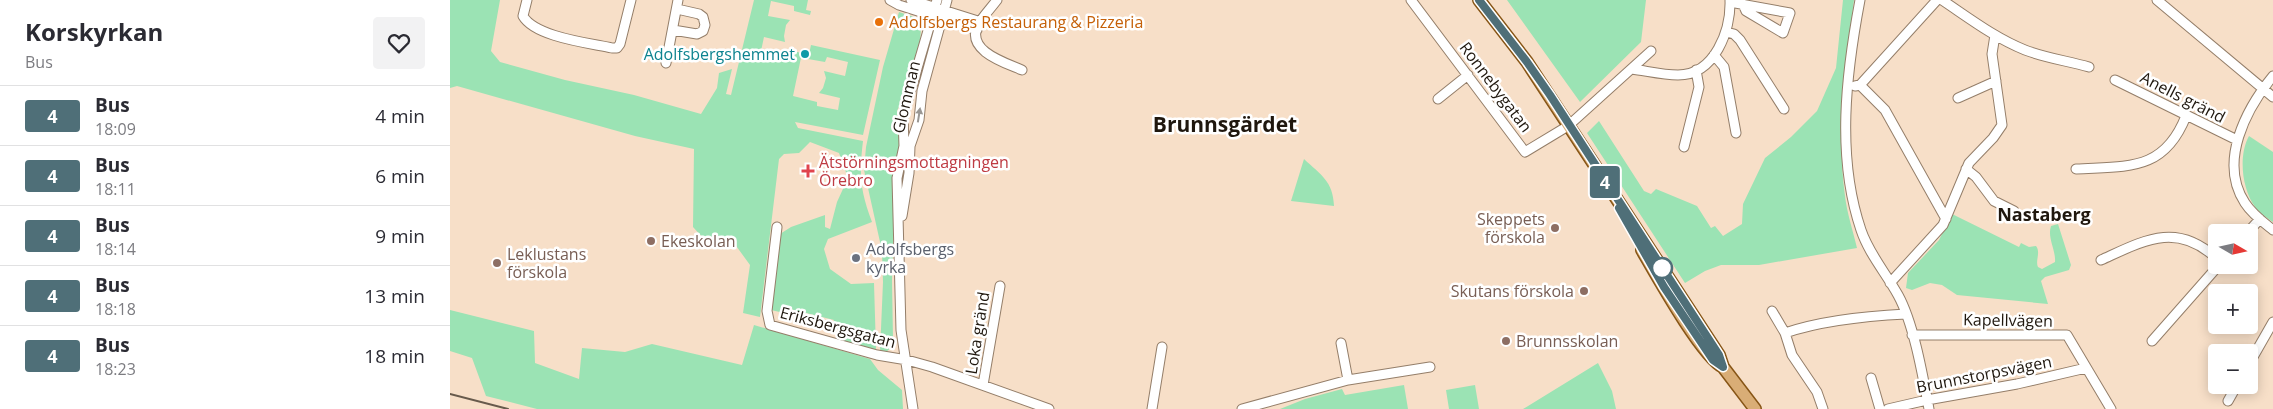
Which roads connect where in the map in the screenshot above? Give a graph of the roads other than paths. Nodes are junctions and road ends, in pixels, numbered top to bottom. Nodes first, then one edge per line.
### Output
1 (527, 0) edge
2 (631, 0) edge
3 (890, 0) edge
4 (911, 0) edge
5 (947, 0) edge
6 (997, 0) edge
7 (1411, 0) edge
8 (1479, 0) edge
9 (1860, 0) edge
10 (1937, 0) edge
11 (1942, 0) edge
12 (2157, 0) edge
13 (1730, 1) edge
14 (678, 4) edge
15 (1743, 4) junction
16 (934, 8) edge
17 (943, 14) junction
18 (978, 27) junction
19 (673, 30) junction
20 (1726, 32) junction
21 (1994, 35) junction
22 (1651, 51) dead end
23 (1714, 55) junction
24 (666, 63) dead end
25 (2089, 67) dead end
26 (1632, 69) junction
27 (1022, 70) dead end
28 (1696, 70) junction
29 (1468, 75) junction
30 (2273, 76) edge
31 (2115, 80) dead end
32 (1996, 81) junction
33 (1860, 85) junction
34 (1848, 87) junction
35 (2264, 89) junction
36 (2273, 96) edge
37 (1958, 98) dead end
38 (1438, 99) dead end
39 (1784, 109) dead end
40 (2186, 116) junction
41 (1568, 126) junction
42 (1736, 133) dead end
43 (2237, 140) junction
44 (1684, 146) dead end
45 (1966, 169) junction
46 (2076, 169) dead end
47 (2014, 211) dead end
48 (1946, 219) junction
49 (2260, 219) junction
50 (2255, 224) edge
51 (777, 228) dead end
52 (2273, 230) edge
53 (899, 231) junction
54 (2208, 252) edge
55 (2101, 260) dead end
56 (2211, 274) edge
57 (1890, 283) junction
58 (1000, 286) dead end
59 (1772, 311) dead end
60 (1906, 314) junction
61 (2273, 322) edge
62 (1785, 333) junction
63 (1912, 335) junction
64 (2152, 341) dead end
65 (1341, 343) dead end
66 (1162, 347) dead end
67 (2258, 348) edge
68 (907, 360) junction
69 (1430, 366) dead end
70 (2086, 368) junction
71 (1871, 378) dead end
72 (1348, 380) junction
73 (983, 385) junction
74 (2232, 394) edge
75 (2228, 401) dead end
76 (1928, 404) edge
77 (912, 409) edge
78 (1049, 409) edge
79 (1152, 409) edge
80 (1242, 409) edge
81 (1755, 409) edge
82 (1823, 409) edge
83 (1880, 409) edge
84 (1888, 409) edge
85 (2111, 409) edge

1 - 2 street
3 - 16 street
4 - 16 street
5 - 17 street, Glomman
6 - 18 street
7 - 29 street, Ronnebygatan
8 - 41 main road
9 - 34 street
10 - 33 street
11 - 21 street
12 - 35 street
13 - 15 street
13 - 20 street
14 - 19 street
14 - 19 street
15 - 15 street
16 - 17 street
16 - 53 street, Glomman
17 - 18 street
53 -> 17 street, Glomman
18 - 27 street
19 - 24 street
20 - 23 street
20 - 39 street
21 - 25 street
21 - 32 street
22 - 26 street
23 - 28 street
23 - 42 street
26 - 28 street
26 - 41 street
28 - 44 street
29 - 38 street
29 - 41 street, Ronnebygatan
30 - 35 street
31 - 40 street, Anells gränd
32 - 37 street
32 - 45 street
33 - 34 street
33 - 48 street
34 - 57 street
35 - 36 street
35 - 43 street
40 - 43 street, Anells gränd
40 - 46 street
41 - 81 main road
43 - 49 street
45 - 47 street
45 - 48 street
48 - 57 street
49 - 50 street
49 - 52 street
51 - 68 street, Eriksbergsgatan
53 - 68 street, Glomman
54 - 55 street
56 - 64 street
57 - 60 street
58 - 73 street, Loka gränd
59 - 62 street
60 - 62 street
60 - 63 street
61 - 67 street
62 - 82 street
63 - 70 street, Kapellvägen
63 - 76 street
65 - 72 street
66 - 79 street
68 - 73 street
68 - 77 street, Glomman
69 - 72 street
70 - 76 street, Brunnstorpsvägen
70 - 85 street
71 - 83 street
72 - 80 street
73 - 78 street
74 - 75 street
76 - 84 street, Brunnstorpsvägen

